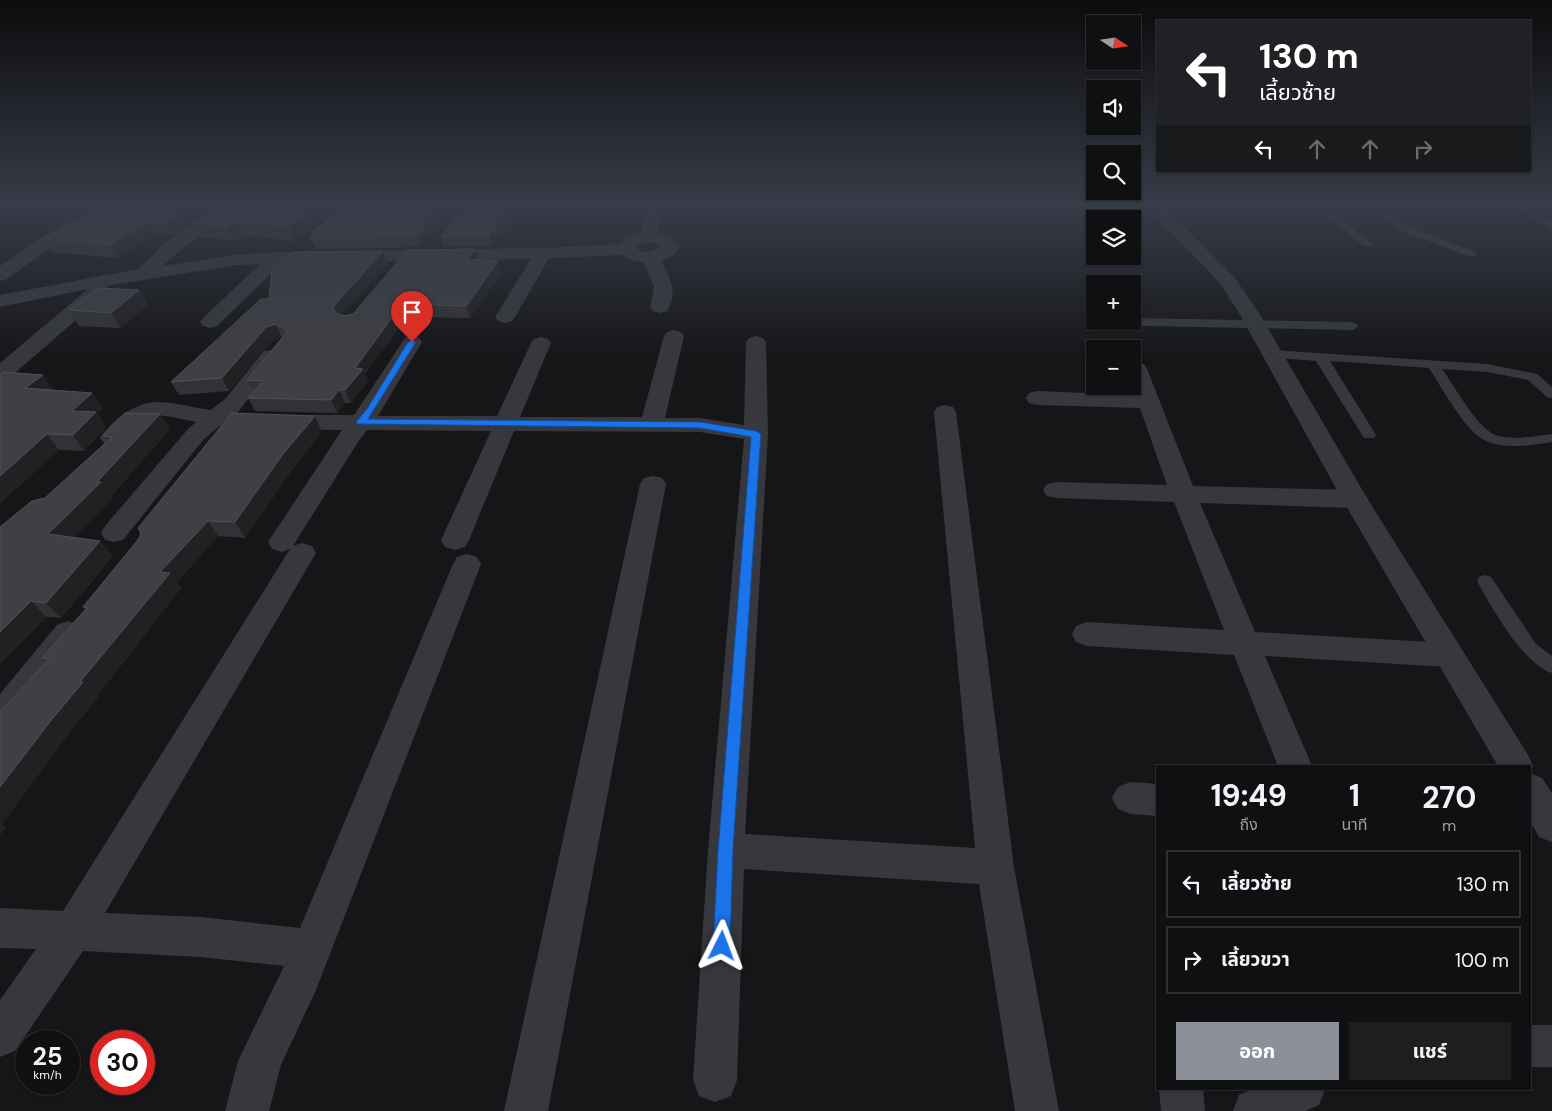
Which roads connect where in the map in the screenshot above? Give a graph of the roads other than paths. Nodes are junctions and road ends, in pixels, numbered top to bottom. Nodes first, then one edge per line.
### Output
1 (28, 255) edge
2 (163, 255) edge
3 (286, 255) edge
4 (406, 255) junction
5 (426, 255) joint
6 (435, 255) edge
7 (542, 255) edge
8 (632, 255) edge
9 (663, 255) edge
10 (1201, 255) edge
11 (283, 257) junction
12 (651, 258) junction
13 (394, 270) edge
14 (145, 273) junction
15 (0, 274) edge
16 (112, 279) junction
17 (0, 301) edge
18 (660, 307) dead end
19 (505, 317) dead end
20 (210, 322) dead end
21 (1141, 322) edge
22 (1255, 325) junction
23 (1352, 326) dead end
24 (674, 336) dead end
25 (412, 342) dead end
26 (756, 342) dead end
27 (541, 344) dead end
28 (281, 345) edge
29 (1272, 354) junction
30 (1320, 356) junction
31 (1433, 364) junction
32 (0, 374) edge
33 (1141, 382) edge
34 (1552, 394) edge
35 (1036, 398) dead end
36 (1149, 402) junction
37 (945, 412) dead end
38 (216, 418) junction
39 (361, 422) junction
40 (506, 423) junction
41 (652, 424) junction
42 (756, 434) junction
43 (1369, 435) dead end
44 (1552, 438) edge
45 (94, 458) edge
46 (652, 484) dead end
47 (1056, 490) dead end
48 (1183, 493) junction
49 (1355, 499) junction
50 (114, 533) dead end
51 (1485, 581) dead end
52 (87, 610) edge
53 (1087, 634) dead end
54 (1245, 644) junction
55 (1448, 655) junction
56 (1552, 666) edge
57 (0, 718) edge
58 (1295, 765) edge
59 (1519, 765) edge
60 (1533, 786) edge
61 (1552, 825) edge
62 (726, 850) junction
63 (995, 867) junction
64 (0, 928) edge
65 (73, 931) junction
66 (311, 949) junction
67 (0, 1036) edge
68 (1531, 1046) edge
69 (1552, 1046) edge
70 (715, 1080) dead end
71 (1181, 1090) edge
72 (1301, 1090) edge
73 (247, 1111) edge
74 (526, 1111) edge
75 (1037, 1111) edge
76 (1183, 1111) edge
77 (1255, 1111) edge

1 - 15 street
2 - 14 street
3 - 11 street
4 - 5 street
4 - 11 street
4 - 13 street
5 - 6 street
7 - 19 street
8 - 12 street
9 - 12 street
10 - 22 street
11 - 14 street
11 - 20 street
12 - 18 street
14 - 16 street
16 - 17 street
16 - 32 street
21 - 22 lane
22 - 23 lane
22 - 29 street
24 - 41 street
25 - 39 street
26 - 42 street
27 - 40 street
28 - 38 street
29 - 30 lane
29 - 49 street
30 - 31 lane
30 - 43 lane
31 - 34 lane
31 - 44 lane
33 - 36 street
35 - 36 street
36 - 48 street
37 - 63 street
38 - 39 street
38 - 45 street
38 - 50 street
39 - 40 street
39 - 65 street
40 - 41 street
40 - 66 street
41 - 42 street
42 - 62 street
46 - 74 street
47 - 48 street
48 - 49 street
48 - 54 street
49 - 55 street
51 - 56 lane
52 - 57 street
53 - 54 street
54 - 55 street
54 - 58 street
55 - 59 street
60 - 61 street
62 - 63 street
62 - 70 street
63 - 75 street
64 - 65 street
65 - 66 street
65 - 67 street
66 - 73 street
68 - 69 street
71 - 76 street
72 - 77 street

